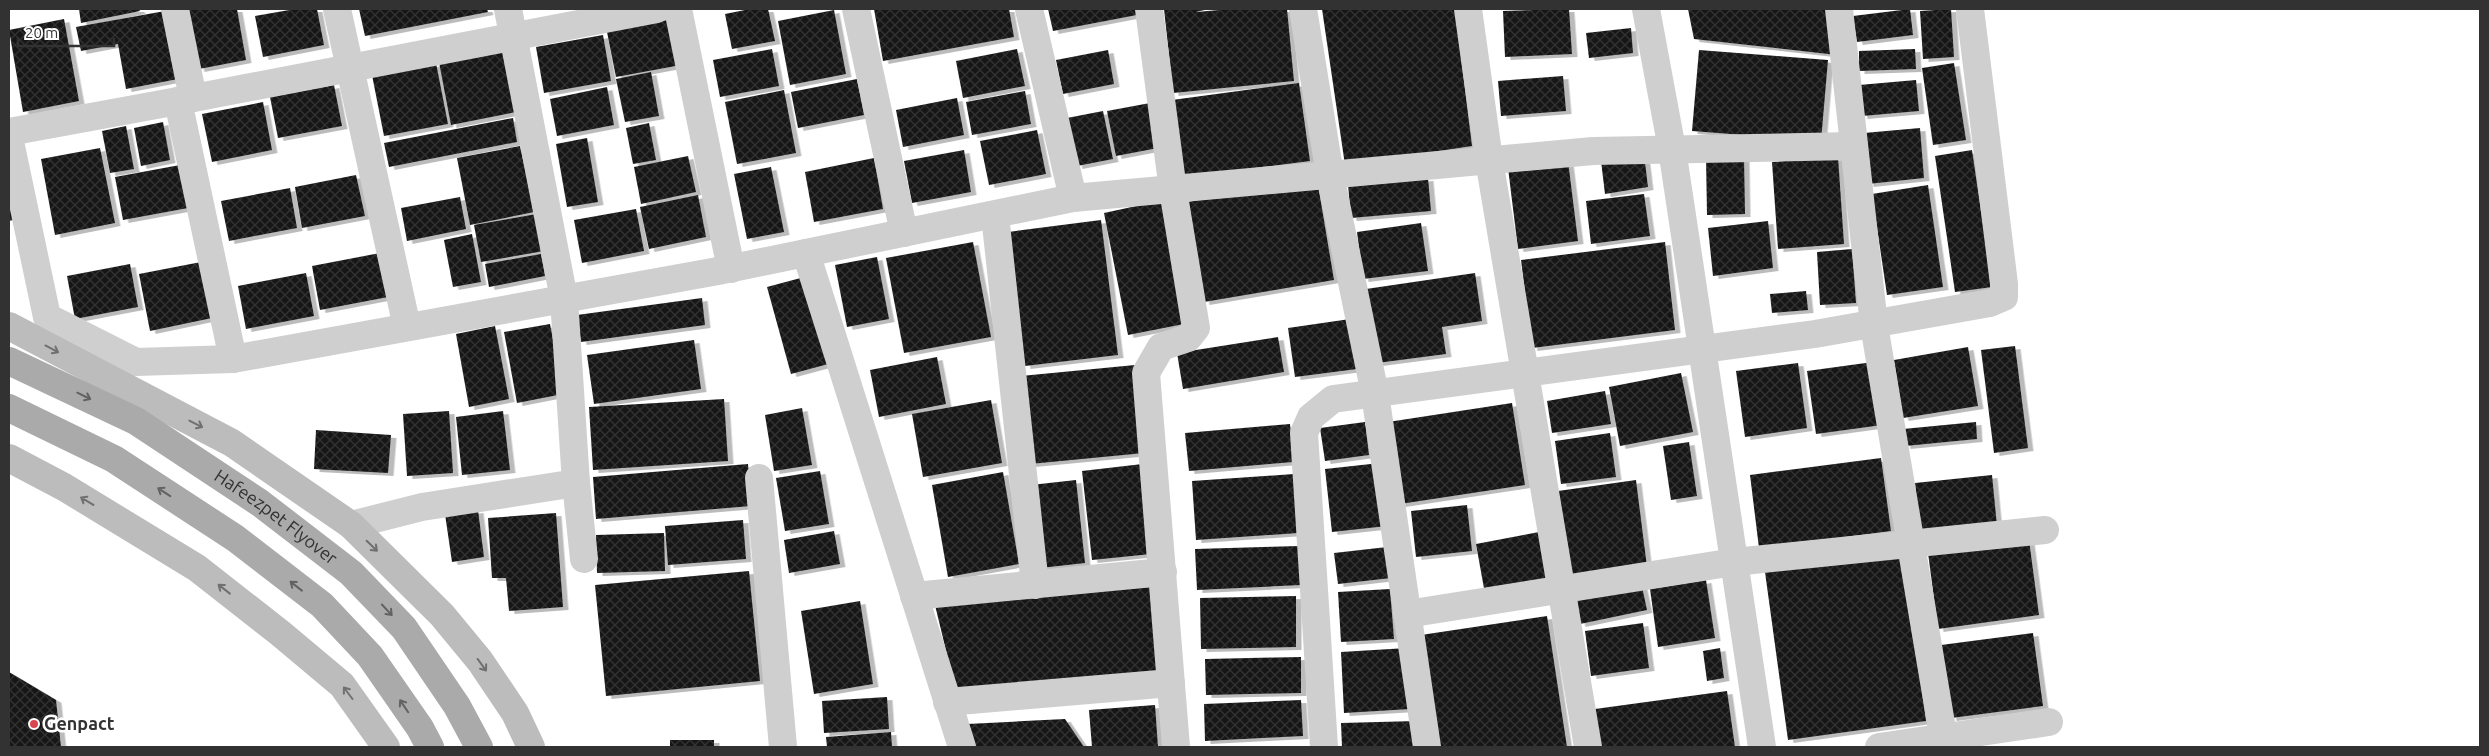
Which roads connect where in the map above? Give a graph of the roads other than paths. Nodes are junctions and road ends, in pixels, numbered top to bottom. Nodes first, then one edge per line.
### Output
1 (175, 9) edge
2 (337, 9) edge
3 (508, 9) edge
4 (656, 9) edge
5 (678, 9) edge
6 (856, 9) edge
7 (1029, 9) edge
8 (1149, 9) edge
9 (1303, 9) edge
10 (1468, 9) edge
11 (1646, 9) edge
12 (1839, 9) edge
13 (1970, 9) edge
14 (514, 36) junction
15 (350, 67) junction
16 (185, 100) junction
17 (9, 132) edge
18 (9, 137) edge
19 (1853, 146) junction
20 (1672, 149) junction
21 (1489, 160) junction
22 (1330, 175) junction
23 (1173, 190) junction
24 (1073, 198) junction
25 (995, 214) junction
26 (904, 233) junction
27 (806, 253) junction
28 (731, 268) junction
29 (564, 298) junction
30 (1874, 325) junction
31 (9, 326) edge
32 (407, 327) junction
33 (1700, 350) junction
34 (233, 359) junction
35 (9, 360) edge
36 (1525, 374) junction
37 (1375, 394) junction
38 (9, 408) edge
39 (9, 458) edge
40 (759, 478) dead end
41 (576, 482) junction
42 (351, 526) junction
43 (2045, 530) dead end
44 (1910, 544) junction
45 (584, 558) dead end
46 (1734, 562) junction
47 (1163, 572) junction
48 (1034, 585) junction
49 (1561, 590) junction
50 (914, 596) junction
51 (1407, 614) junction
52 (1171, 683) junction
53 (947, 702) junction
54 (2049, 722) dead end
55 (1944, 742) edge
56 (386, 747) edge
57 (430, 747) edge
58 (479, 747) edge
59 (531, 747) edge
60 (784, 747) edge
61 (962, 747) edge
62 (1176, 747) edge
63 (1324, 747) edge
64 (1427, 747) edge
65 (1588, 747) edge
66 (1762, 747) edge
67 (1879, 747) edge

1 - 16 street
2 - 15 street
3 - 14 street
4 - 14 street
5 - 28 street
6 - 26 street
7 - 24 street
8 - 23 street
9 - 22 street
10 - 21 street
11 - 20 street
12 - 19 street
13 - 30 street
14 - 15 street
14 - 29 street
15 - 16 street
15 - 32 street
16 - 17 street
16 - 34 street
18 - 34 street
19 - 20 street
19 - 30 street
20 - 21 street
20 - 33 street
21 - 22 street
21 - 36 street
22 - 23 street
22 - 37 street
23 - 24 street
23 - 47 street
24 - 25 street
25 - 26 street
25 - 48 street
26 - 27 street
27 - 28 street
27 - 50 street
28 - 29 street
29 - 32 street
29 - 41 street
30 - 33 street
30 - 44 street
31 -> 42 street
32 - 34 street
33 - 36 street
33 - 46 street
35 -> 58 main road, Hafeezpet Flyover
36 - 37 street
36 - 49 street
37 - 51 street
37 - 63 street
57 -> 38 main road
56 -> 39 street
40 - 60 street
41 - 42 street
41 - 45 street
42 -> 59 street
43 - 44 street
44 - 46 street
44 - 55 street
46 - 49 street
46 - 66 street
47 - 48 street
47 - 52 street
48 - 50 street
49 - 51 street
49 - 65 street
50 - 53 street
51 - 64 street
52 - 53 street
52 - 62 street
53 - 61 street
54 - 55 street
55 - 67 street

